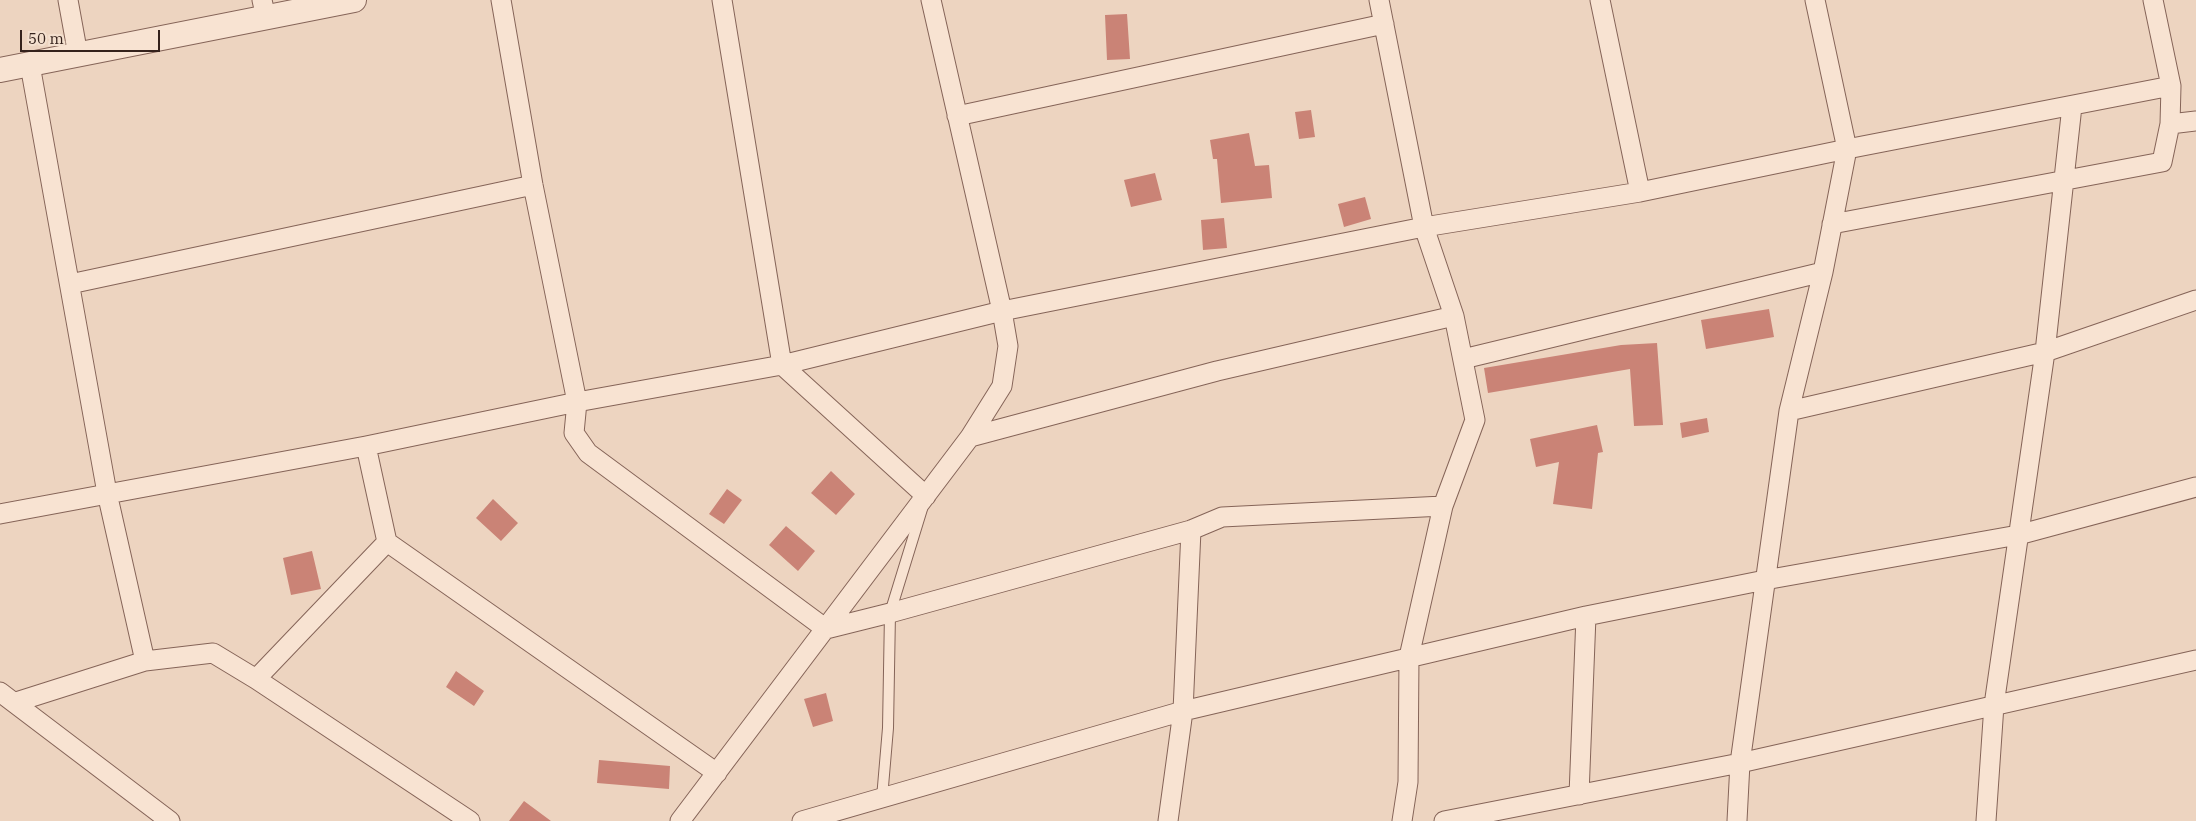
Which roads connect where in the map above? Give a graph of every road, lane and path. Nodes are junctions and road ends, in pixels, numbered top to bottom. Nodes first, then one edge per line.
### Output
1 (68, 0) edge
2 (354, 0) edge
3 (501, 0) edge
4 (722, 0) edge
5 (931, 0) edge
6 (1380, 0) edge
7 (1600, 0) edge
8 (1815, 0) edge
9 (2153, 0) edge
10 (264, 9) edge
11 (1384, 24) junction
12 (78, 55) junction
13 (30, 65) junction
14 (0, 70) edge
15 (2171, 86) junction
16 (2072, 106) junction
17 (957, 116) junction
18 (2196, 121) edge
19 (2170, 124) junction
20 (1847, 149) junction
21 (2063, 181) junction
22 (533, 185) junction
23 (1640, 192) junction
24 (1832, 224) junction
25 (1424, 227) junction
26 (1823, 272) junction
27 (70, 284) junction
28 (2196, 300) edge
29 (1002, 311) junction
30 (1454, 316) junction
31 (2045, 352) junction
32 (1462, 359) junction
33 (782, 365) junction
34 (577, 402) junction
35 (1789, 411) junction
36 (970, 437) junction
37 (366, 446) junction
38 (2196, 487) edge
39 (107, 493) junction
40 (926, 496) junction
41 (1443, 506) junction
42 (0, 514) edge
43 (1191, 530) junction
44 (2018, 535) junction
45 (387, 542) junction
46 (1765, 580) junction
47 (890, 613) junction
48 (1586, 616) junction
49 (826, 629) junction
50 (1409, 657) junction
51 (2196, 660) edge
52 (145, 661) junction
53 (256, 679) junction
54 (0, 692) edge
55 (16, 702) junction
56 (1994, 706) junction
57 (1182, 711) junction
58 (1740, 764) junction
59 (717, 773) junction
60 (1579, 795) junction
61 (882, 798) junction
62 (170, 821) edge
63 (470, 821) edge
64 (680, 821) edge
65 (802, 821) edge
66 (1168, 821) edge
67 (1402, 821) edge
68 (1444, 821) edge
69 (1738, 821) edge
70 (1986, 821) edge

1 - 12 street
2 - 10 street
3 - 22 street
4 - 33 street
5 - 17 street
6 - 11 street
7 - 23 street
8 - 20 street
9 - 15 street
10 - 12 street
11 - 17 street
11 - 25 street
12 - 13 street
13 - 14 street
13 - 27 street
15 - 16 street
15 - 19 street
16 - 20 street
16 - 21 street
17 - 29 street
18 - 19 street
19 - 21 street
20 - 23 street
20 - 24 street
21 - 24 street
21 - 31 street
22 - 27 street
22 - 34 street
23 - 25 street
24 - 26 street
25 - 29 street
25 - 30 street
26 - 32 street
26 - 35 street
27 - 39 street
28 - 31 street
29 - 33 street
29 - 36 street
30 - 32 street
30 - 36 street
31 - 35 street
31 - 44 street
32 - 41 street
33 - 34 street
33 - 40 street
34 - 37 street
34 - 49 street
35 - 46 street
36 - 40 street
37 - 39 street
37 - 45 street
38 - 44 street
39 - 42 street
39 - 52 street
40 - 47 lane
40 - 49 street
41 - 43 street
41 - 50 street
43 - 47 street
43 - 57 street
44 - 46 street
44 - 56 street
45 - 53 street
45 - 59 street
46 - 48 street
46 - 58 street
47 - 49 street
47 - 61 lane
48 - 50 street
48 - 60 street
49 - 59 street
50 - 57 street
50 - 67 street
51 - 56 street
52 - 53 street
52 - 55 street
53 - 63 street
54 - 55 street
55 - 62 street
56 - 58 street
56 - 70 street
57 - 61 street
57 - 66 street
58 - 60 street
58 - 69 street
59 - 64 street
60 - 68 street
61 - 65 street

